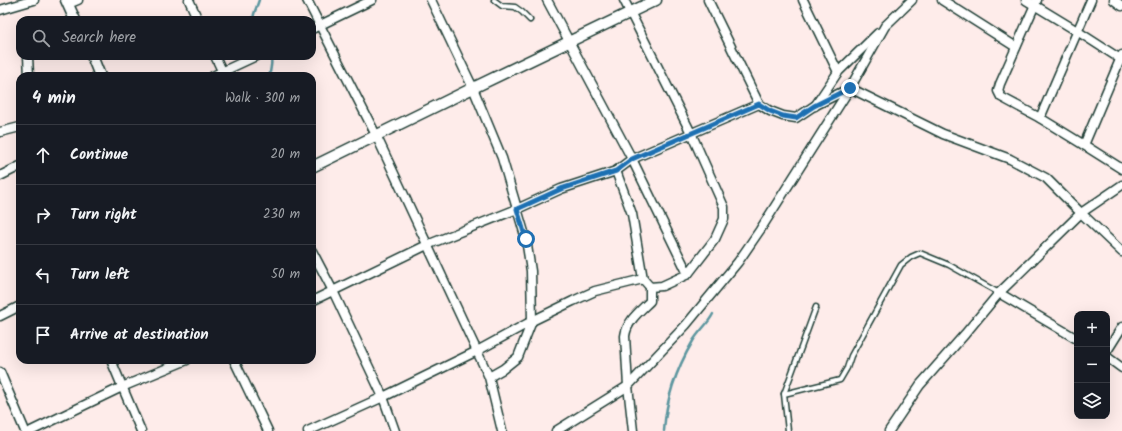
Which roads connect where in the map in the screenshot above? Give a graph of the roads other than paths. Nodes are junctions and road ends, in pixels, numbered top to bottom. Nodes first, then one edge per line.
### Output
1 (34, 0) edge
2 (78, 0) edge
3 (189, 0) edge
4 (307, 0) edge
5 (372, 0) edge
6 (432, 0) edge
7 (494, 0) edge
8 (547, 0) edge
9 (624, 0) edge
10 (656, 0) edge
11 (708, 0) edge
12 (803, 0) edge
13 (912, 0) edge
14 (942, 0) edge
15 (1026, 0) edge
16 (1091, 0) edge
17 (1114, 0) edge
18 (67, 2) edge
19 (1035, 3) edge
20 (1122, 6) edge
21 (0, 10) edge
22 (631, 12) junction
23 (73, 16) edge
24 (196, 16) edge
25 (315, 16) edge
26 (316, 17) edge
27 (530, 20) dead end
28 (320, 25) junction
29 (885, 26) junction
30 (316, 27) edge
31 (1077, 31) junction
32 (570, 42) junction
33 (1016, 47) junction
34 (1121, 58) edge
35 (28, 60) edge
36 (94, 60) edge
37 (217, 60) edge
38 (249, 60) edge
39 (29, 72) edge
40 (98, 72) edge
41 (222, 72) edge
42 (227, 72) edge
43 (838, 72) junction
44 (472, 88) junction
45 (850, 88) junction
46 (759, 104) junction
47 (814, 106) junction
48 (1040, 118) junction
49 (16, 128) edge
50 (0, 132) edge
51 (691, 134) junction
52 (376, 135) junction
53 (1084, 145) junction
54 (632, 159) junction
55 (316, 165) edge
56 (16, 168) edge
57 (1122, 169) edge
58 (616, 171) junction
59 (0, 176) edge
60 (1122, 186) edge
61 (517, 209) junction
62 (1081, 213) junction
63 (427, 245) junction
64 (1122, 252) edge
65 (316, 259) edge
66 (688, 274) junction
67 (643, 279) junction
68 (650, 287) junction
69 (333, 291) junction
70 (999, 293) junction
71 (316, 299) edge
72 (816, 307) dead end
73 (16, 308) edge
74 (0, 316) edge
75 (532, 321) junction
76 (1122, 327) edge
77 (1074, 337) edge
78 (1110, 347) edge
79 (477, 351) junction
80 (1110, 359) edge
81 (113, 364) edge
82 (177, 364) edge
83 (236, 364) edge
84 (1122, 368) edge
85 (0, 372) edge
86 (489, 377) junction
87 (628, 386) junction
88 (122, 387) junction
89 (784, 394) junction
90 (383, 397) junction
91 (25, 431) edge
92 (31, 431) edge
93 (141, 431) edge
94 (268, 431) edge
95 (308, 431) edge
96 (395, 431) edge
97 (502, 431) edge
98 (556, 431) edge
99 (633, 431) edge
100 (788, 431) edge
101 (889, 431) edge

1 - 21 street
2 - 18 street
3 - 24 street
4 - 25 street
5 - 28 street
6 - 44 street
7 - 27 lane
8 - 32 street
9 - 22 street
10 - 22 street
11 - 46 street
12 - 43 street
13 - 29 street
14 - 33 street
15 - 19 street
16 - 31 street
17 - 20 street
18 - 23 street
19 - 31 street
19 - 33 street
22 - 32 street
22 - 51 street
26 - 28 street
28 - 30 street
28 - 52 street
29 - 43 street
29 - 45 street
31 - 34 street
31 - 48 street
32 - 44 street
32 - 54 street
33 - 48 street
34 - 53 street
35 - 39 street
36 - 40 street
37 - 41 street
38 - 42 street
43 - 47 street
44 - 52 street
44 - 61 street
45 - 47 street
45 - 62 street
45 - 87 street
46 - 47 street
46 - 51 street
48 - 53 street
49 - 50 street
51 - 54 street
51 - 66 street
52 - 55 street
52 - 63 street
53 - 57 street
54 - 58 street
54 - 66 street
56 - 59 street
58 - 61 street
58 - 67 street
60 - 62 street
61 - 63 street
61 - 75 street
62 - 64 street
62 - 70 street
63 - 69 street
63 - 79 street
65 - 69 street
66 - 68 street
67 - 68 street
67 - 75 street
68 - 87 street
69 - 71 street
69 - 90 street
70 - 77 street
70 - 89 lane
70 - 101 street
72 - 89 lane
73 - 74 street
75 - 79 street
75 - 86 street
76 - 78 street
79 - 86 street
79 - 90 street
80 - 84 street
81 - 88 street
82 - 88 street
83 - 94 street
85 - 91 street
86 - 97 street
87 - 98 street
87 - 99 street
88 - 92 street
88 - 93 street
89 - 100 lane
90 - 95 street
90 - 96 street

